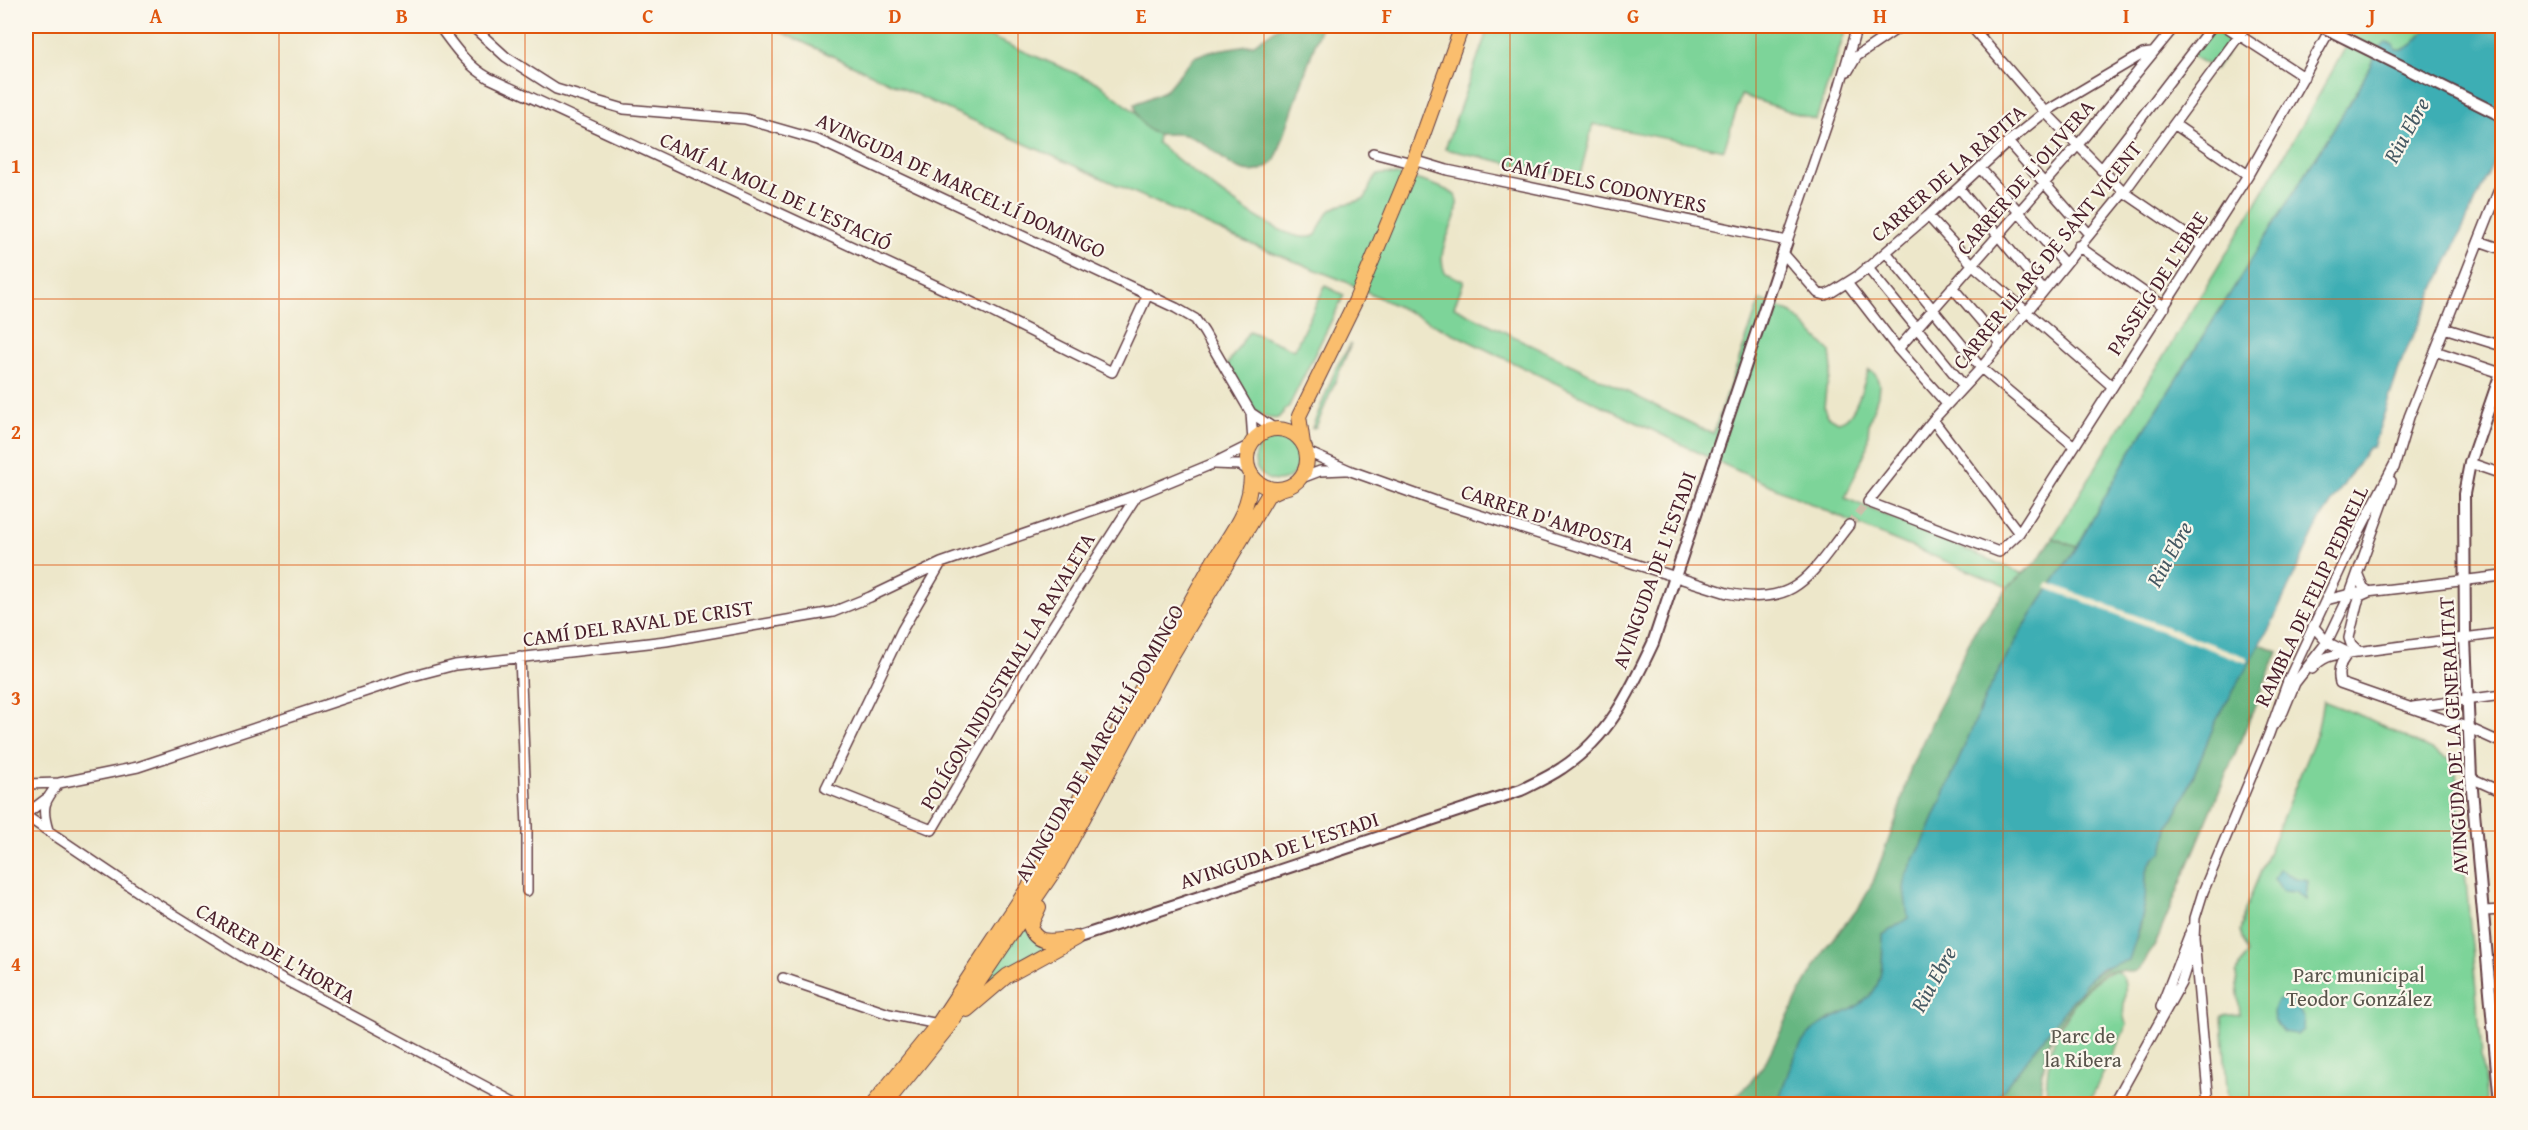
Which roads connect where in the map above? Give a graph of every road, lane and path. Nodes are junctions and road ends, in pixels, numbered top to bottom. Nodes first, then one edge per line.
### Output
1 (439, 26) edge
2 (472, 26) edge
3 (1462, 26) edge
4 (1857, 26) edge
5 (1901, 26) edge
6 (1971, 26) edge
7 (2175, 26) edge
8 (2212, 26) edge
9 (2225, 26) edge
10 (2246, 26) edge
11 (2321, 26) edge
12 (2332, 26) edge
13 (2239, 36) junction
14 (1852, 40) junction
15 (1862, 52) junction
16 (2151, 53) junction
17 (2304, 77) junction
18 (1838, 93) junction
19 (2045, 112) junction
20 (2502, 116) edge
21 (2174, 124) junction
22 (2008, 142) junction
23 (2077, 146) junction
24 (1373, 153) dead end
25 (1413, 162) junction
26 (1980, 168) junction
27 (2101, 170) junction
28 (2248, 175) junction
29 (2502, 182) edge
30 (2043, 184) junction
31 (1959, 188) junction
32 (2124, 192) junction
33 (2019, 211) junction
34 (1928, 216) junction
35 (2089, 234) junction
36 (1997, 235) junction
37 (1787, 241) junction
38 (2479, 241) junction
39 (2078, 246) junction
40 (2203, 246) junction
41 (2502, 249) edge
42 (1886, 252) junction
43 (1783, 253) junction
44 (1972, 264) junction
45 (2065, 264) junction
46 (1867, 267) junction
47 (1847, 283) junction
48 (1952, 287) junction
49 (2043, 290) junction
50 (1148, 294) junction
51 (2165, 307) junction
52 (1933, 310) junction
53 (2025, 310) junction
54 (2444, 328) junction
55 (1917, 329) junction
56 (2000, 343) junction
57 (2502, 346) edge
58 (1898, 348) junction
59 (2435, 351) junction
60 (1981, 368) junction
61 (2502, 372) edge
62 (1964, 386) junction
63 (2112, 386) junction
64 (1947, 404) junction
65 (1251, 413) junction
66 (1299, 416) junction
67 (1933, 420) junction
68 (1277, 429) junction
69 (1251, 443) junction
70 (2074, 446) junction
71 (1304, 448) junction
72 (2395, 463) junction
73 (2470, 463) junction
74 (1212, 464) junction
75 (1350, 471) junction
76 (1250, 473) junction
77 (2502, 474) edge
78 (1299, 479) junction
79 (1281, 489) junction
80 (1137, 495) junction
81 (1849, 525) tunnel mouth
82 (2019, 533) junction
83 (1999, 552) joint
84 (941, 563) junction
85 (2358, 575) junction
86 (2502, 576) edge
87 (1676, 577) junction
88 (2465, 580) junction
89 (2369, 592) junction
90 (2350, 594) junction
91 (2326, 600) junction
92 (2313, 626) junction
93 (2502, 633) edge
94 (2465, 638) junction
95 (2327, 642) junction
96 (2354, 652) junction
97 (520, 657) junction
98 (2502, 695) edge
99 (2468, 700) junction
100 (2409, 707) junction
101 (2283, 712) junction
102 (2469, 728) junction
103 (2269, 734) junction
104 (2502, 743) edge
105 (2471, 778) junction
106 (58, 783) junction
107 (28, 786) edge
108 (2502, 792) edge
109 (46, 799) junction
110 (26, 815) edge
111 (48, 830) junction
112 (1058, 865) junction
113 (527, 891) dead end
114 (2502, 910) edge
115 (2484, 911) junction
116 (2195, 918) junction
117 (1076, 938) junction
118 (2194, 939) junction
119 (783, 978) dead end
120 (2180, 986) junction
121 (2198, 989) junction
122 (2498, 1015) edge
123 (943, 1026) junction
124 (2149, 1038) junction
125 (518, 1104) edge
126 (873, 1104) edge
127 (886, 1104) edge
128 (2114, 1104) edge
129 (2209, 1104) edge
130 (2500, 1104) edge

1 - 50 street, CAMÍ AL MOLL DE L'ESTACIÓ
2 - 50 street, AVINGUDA DE MARCEL·LÍ DOMINGO
3 - 25 main road
4 - 14 street, AVINGUDA DE L'ESTADI
5 - 15 street
6 - 19 street
7 - 16 street, CARRER DE L'OLIVERA
8 - 27 street
9 - 13 street
10 - 13 street, CARRER LLARG DE SANT VICENT
11 - 20 street, bridge
12 - 17 street, PASSEIG DE L'EBRE
13 - 17 street
13 - 21 street, CARRER LLARG DE SANT VICENT
14 - 15 street
14 - 18 street, AVINGUDA DE L'ESTADI
15 - 18 street
16 - 19 street, CARRER DE LA RÀPITA
16 - 23 street, CARRER DE L'OLIVERA
17 - 28 street, PASSEIG DE L'EBRE
18 - 37 street, AVINGUDA DE L'ESTADI
19 - 22 street, CARRER DE LA RÀPITA
19 - 23 street
21 - 28 street
21 - 32 street, CARRER LLARG DE SANT VICENT
22 - 26 street, CARRER DE LA RÀPITA
22 - 30 street
23 - 27 street
23 - 30 street, CARRER DE L'OLIVERA
24 - 25 street, CAMÍ DELS CODONYERS
25 - 37 street, CAMÍ DELS CODONYERS
25 - 66 main road
26 - 31 street, CARRER DE LA RÀPITA
26 - 33 street
27 - 32 street
28 - 40 street, PASSEIG DE L'EBRE
29 - 38 street, RAMBLA DE FELIP PEDRELL
30 - 33 street, CARRER DE L'OLIVERA
30 - 35 street
31 - 34 street, CARRER DE LA RÀPITA
31 - 36 street
32 - 35 street, CARRER LLARG DE SANT VICENT
32 - 40 street
33 - 36 street, CARRER DE L'OLIVERA
33 - 45 street
34 - 42 street, CARRER DE LA RÀPITA
34 - 44 street
35 - 39 street, CARRER LLARG DE SANT VICENT
36 - 44 street, CARRER DE L'OLIVERA
36 - 49 street
37 - 43 street, AVINGUDA DE L'ESTADI
38 - 41 street
38 - 54 street, RAMBLA DE FELIP PEDRELL
39 - 45 street, CARRER LLARG DE SANT VICENT
39 - 51 street
40 - 51 street, PASSEIG DE L'EBRE
42 - 46 street, CARRER DE LA RÀPITA
42 - 52 street
43 - 47 street, CARRER DE LA RÀPITA
43 - 87 street, AVINGUDA DE L'ESTADI
44 - 48 street, CARRER DE L'OLIVERA
44 - 53 street
45 - 49 street, CARRER LLARG DE SANT VICENT
46 - 47 street, CARRER DE LA RÀPITA
46 - 55 street
47 - 58 street
48 - 52 street, CARRER DE L'OLIVERA
48 - 56 street
49 - 53 street, CARRER LLARG DE SANT VICENT
50 - 65 street, AVINGUDA DE MARCEL·LÍ DOMINGO
51 - 63 street, PASSEIG DE L'EBRE
52 - 55 street, CARRER DE L'OLIVERA
52 - 60 street
53 - 56 street, CARRER LLARG DE SANT VICENT
53 - 63 street
54 - 57 street
54 - 59 street, RAMBLA DE FELIP PEDRELL
55 - 58 street, CARRER DE L'OLIVERA
55 - 62 street
56 - 60 street, CARRER LLARG DE SANT VICENT
58 - 64 street
59 - 61 street
59 - 72 street, RAMBLA DE FELIP PEDRELL
60 - 62 street, CARRER LLARG DE SANT VICENT
60 - 70 street
61 - 73 street, AVINGUDA DE LA GENERALITAT
62 - 64 street, CARRER LLARG DE SANT VICENT
63 - 70 street, PASSEIG DE L'EBRE
64 - 67 street, CARRER LLARG DE SANT VICENT
65 - 68 street
65 - 69 street
66 - 68 main road
66 - 71 main road
67 - 82 street
67 - 83 street, CARRER LLARG DE SANT VICENT
68 - 69 main road
68 - 71 main road
69 - 74 street, CAMÍ DEL RAVAL DE CRIST
69 - 76 main road
70 - 82 street, PASSEIG DE L'EBRE
71 - 75 street
71 - 78 main road
72 - 85 street, RAMBLA DE FELIP PEDRELL
72 - 91 street, RAMBLA DE FELIP PEDRELL
73 - 77 street
73 - 88 street, AVINGUDA DE LA GENERALITAT
74 - 76 street
74 - 80 street, CAMÍ DEL RAVAL DE CRIST
75 - 78 street
75 - 87 street, CARRER D'AMPOSTA
76 - 79 main road
76 - 123 main road
78 - 79 main road
79 - 112 main road, AVINGUDA DE MARCEL·LÍ DOMINGO
80 - 84 street, CAMÍ DEL RAVAL DE CRIST
80 - 84 street, POLÍGON INDUSTRIAL LA RAVALETA
81 - 87 street, CARRER D'AMPOSTA
82 - 83 street, PASSEIG DE L'EBRE
84 - 97 street, CAMÍ DEL RAVAL DE CRIST
85 - 89 street
85 - 90 street, RAMBLA DE FELIP PEDRELL
86 - 88 street
87 - 117 street, AVINGUDA DE L'ESTADI
88 - 89 street
88 - 94 street, AVINGUDA DE LA GENERALITAT
89 - 90 street
89 - 96 street
90 - 91 street
90 - 95 street, RAMBLA DE FELIP PEDRELL
91 - 92 street, RAMBLA DE FELIP PEDRELL
92 - 95 street
92 - 103 street, RAMBLA DE FELIP PEDRELL
93 - 94 street
94 - 96 street
94 - 99 street, AVINGUDA DE LA GENERALITAT
95 - 96 street
95 - 101 street, RAMBLA DE FELIP PEDRELL
96 - 100 street
96 - 101 street
97 - 106 street, CAMÍ DEL RAVAL DE CRIST
97 - 113 street
98 - 99 street
99 - 100 street
99 - 102 street, AVINGUDA DE LA GENERALITAT
100 - 102 street
101 - 103 street, RAMBLA DE FELIP PEDRELL
102 - 104 street
102 - 105 street, AVINGUDA DE LA GENERALITAT
103 - 116 street
105 - 108 street
105 - 115 street, AVINGUDA DE LA GENERALITAT
106 - 107 street, CAMÍ DEL RAVAL DE CRIST
106 - 109 street
109 - 110 street
109 - 111 street
110 - 111 street, CARRER DE L'HORTA
111 - 125 street, CARRER DE L'HORTA
112 - 117 main road
112 - 123 main road, AVINGUDA DE MARCEL·LÍ DOMINGO
114 - 115 street
115 - 122 street, AVINGUDA DE LA GENERALITAT
116 - 118 street
116 - 124 street
117 - 123 main road
118 - 120 street
118 - 121 street
119 - 123 street
120 - 121 street
120 - 124 street
121 - 129 street
122 - 130 street, AVINGUDA DE LA GENERALITAT
123 - 126 main road
123 - 127 main road, AVINGUDA DE MARCEL·LÍ DOMINGO
124 - 128 street

